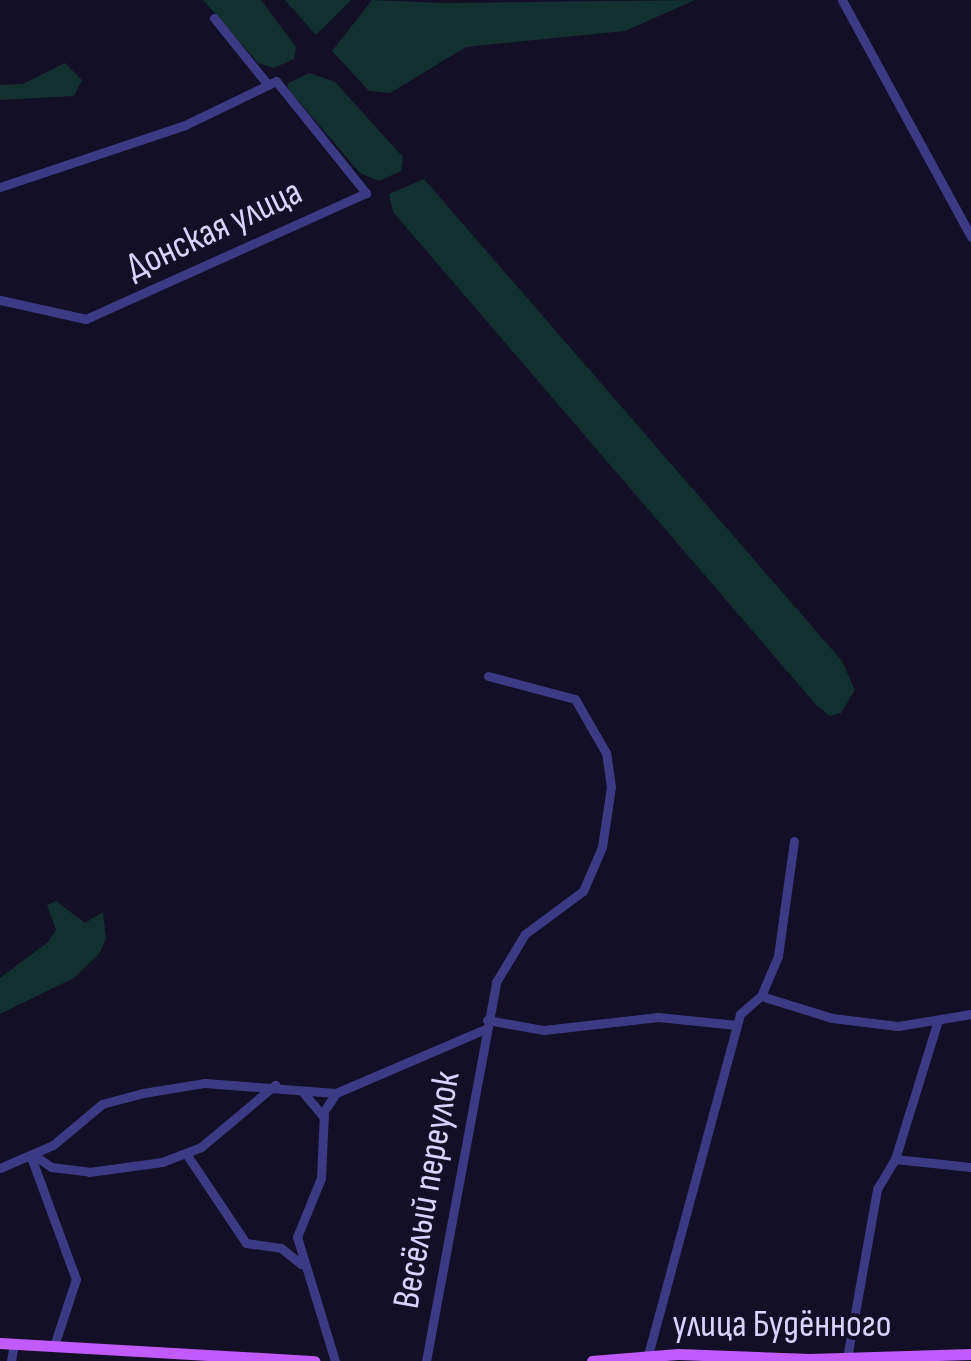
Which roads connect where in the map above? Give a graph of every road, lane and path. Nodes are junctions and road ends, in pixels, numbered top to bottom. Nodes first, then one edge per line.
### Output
1 (842, 0) edge
2 (214, 18) dead end
3 (272, 83) junction
4 (0, 187) edge
5 (971, 237) edge
6 (0, 300) edge
7 (488, 676) dead end
8 (794, 841) dead end
9 (761, 996) junction
10 (971, 1014) edge
11 (938, 1020) junction
12 (486, 1025) junction
13 (737, 1025) junction
14 (276, 1086) junction
15 (300, 1089) junction
16 (336, 1093) junction
17 (324, 1117) junction
18 (31, 1154) junction
19 (187, 1155) junction
20 (895, 1159) junction
21 (971, 1167) edge
22 (0, 1168) edge
23 (302, 1264) junction
24 (0, 1342) edge
25 (14, 1344) junction
26 (54, 1346) junction
27 (971, 1354) edge
28 (639, 1357) edge
29 (847, 1358) junction
30 (809, 1360) edge
31 (10, 1361) edge
32 (314, 1361) edge
33 (335, 1361) edge
34 (426, 1361) edge
35 (592, 1361) edge

1 - 5 street
2 - 3 street
3 - 4 street
3 - 6 street, Донская улица
7 - 12 street, Весёлый переулок
8 - 9 street
9 - 11 street
9 - 13 street
10 - 11 street
11 - 20 street
12 - 13 street
12 - 16 street, Весёлый переулок
12 - 34 street, Весёлый переулок
13 - 28 street
14 - 15 street, Весёлый переулок
14 - 18 street, Весёлый переулок
14 - 19 street
15 - 16 street, Весёлый переулок
15 - 17 street
16 - 17 street
17 - 23 street
18 - 19 street
18 - 22 street, Весёлый переулок
18 - 26 street
19 - 23 street
20 - 21 street
20 - 29 street
23 - 33 street
24 - 25 main road
25 - 26 main road
25 - 31 street
26 - 32 main road
27 - 29 main road, улица Будённого
28 - 30 main road, улица Будённого
28 - 35 main road, улица Будённого
29 - 30 main road, улица Будённого

